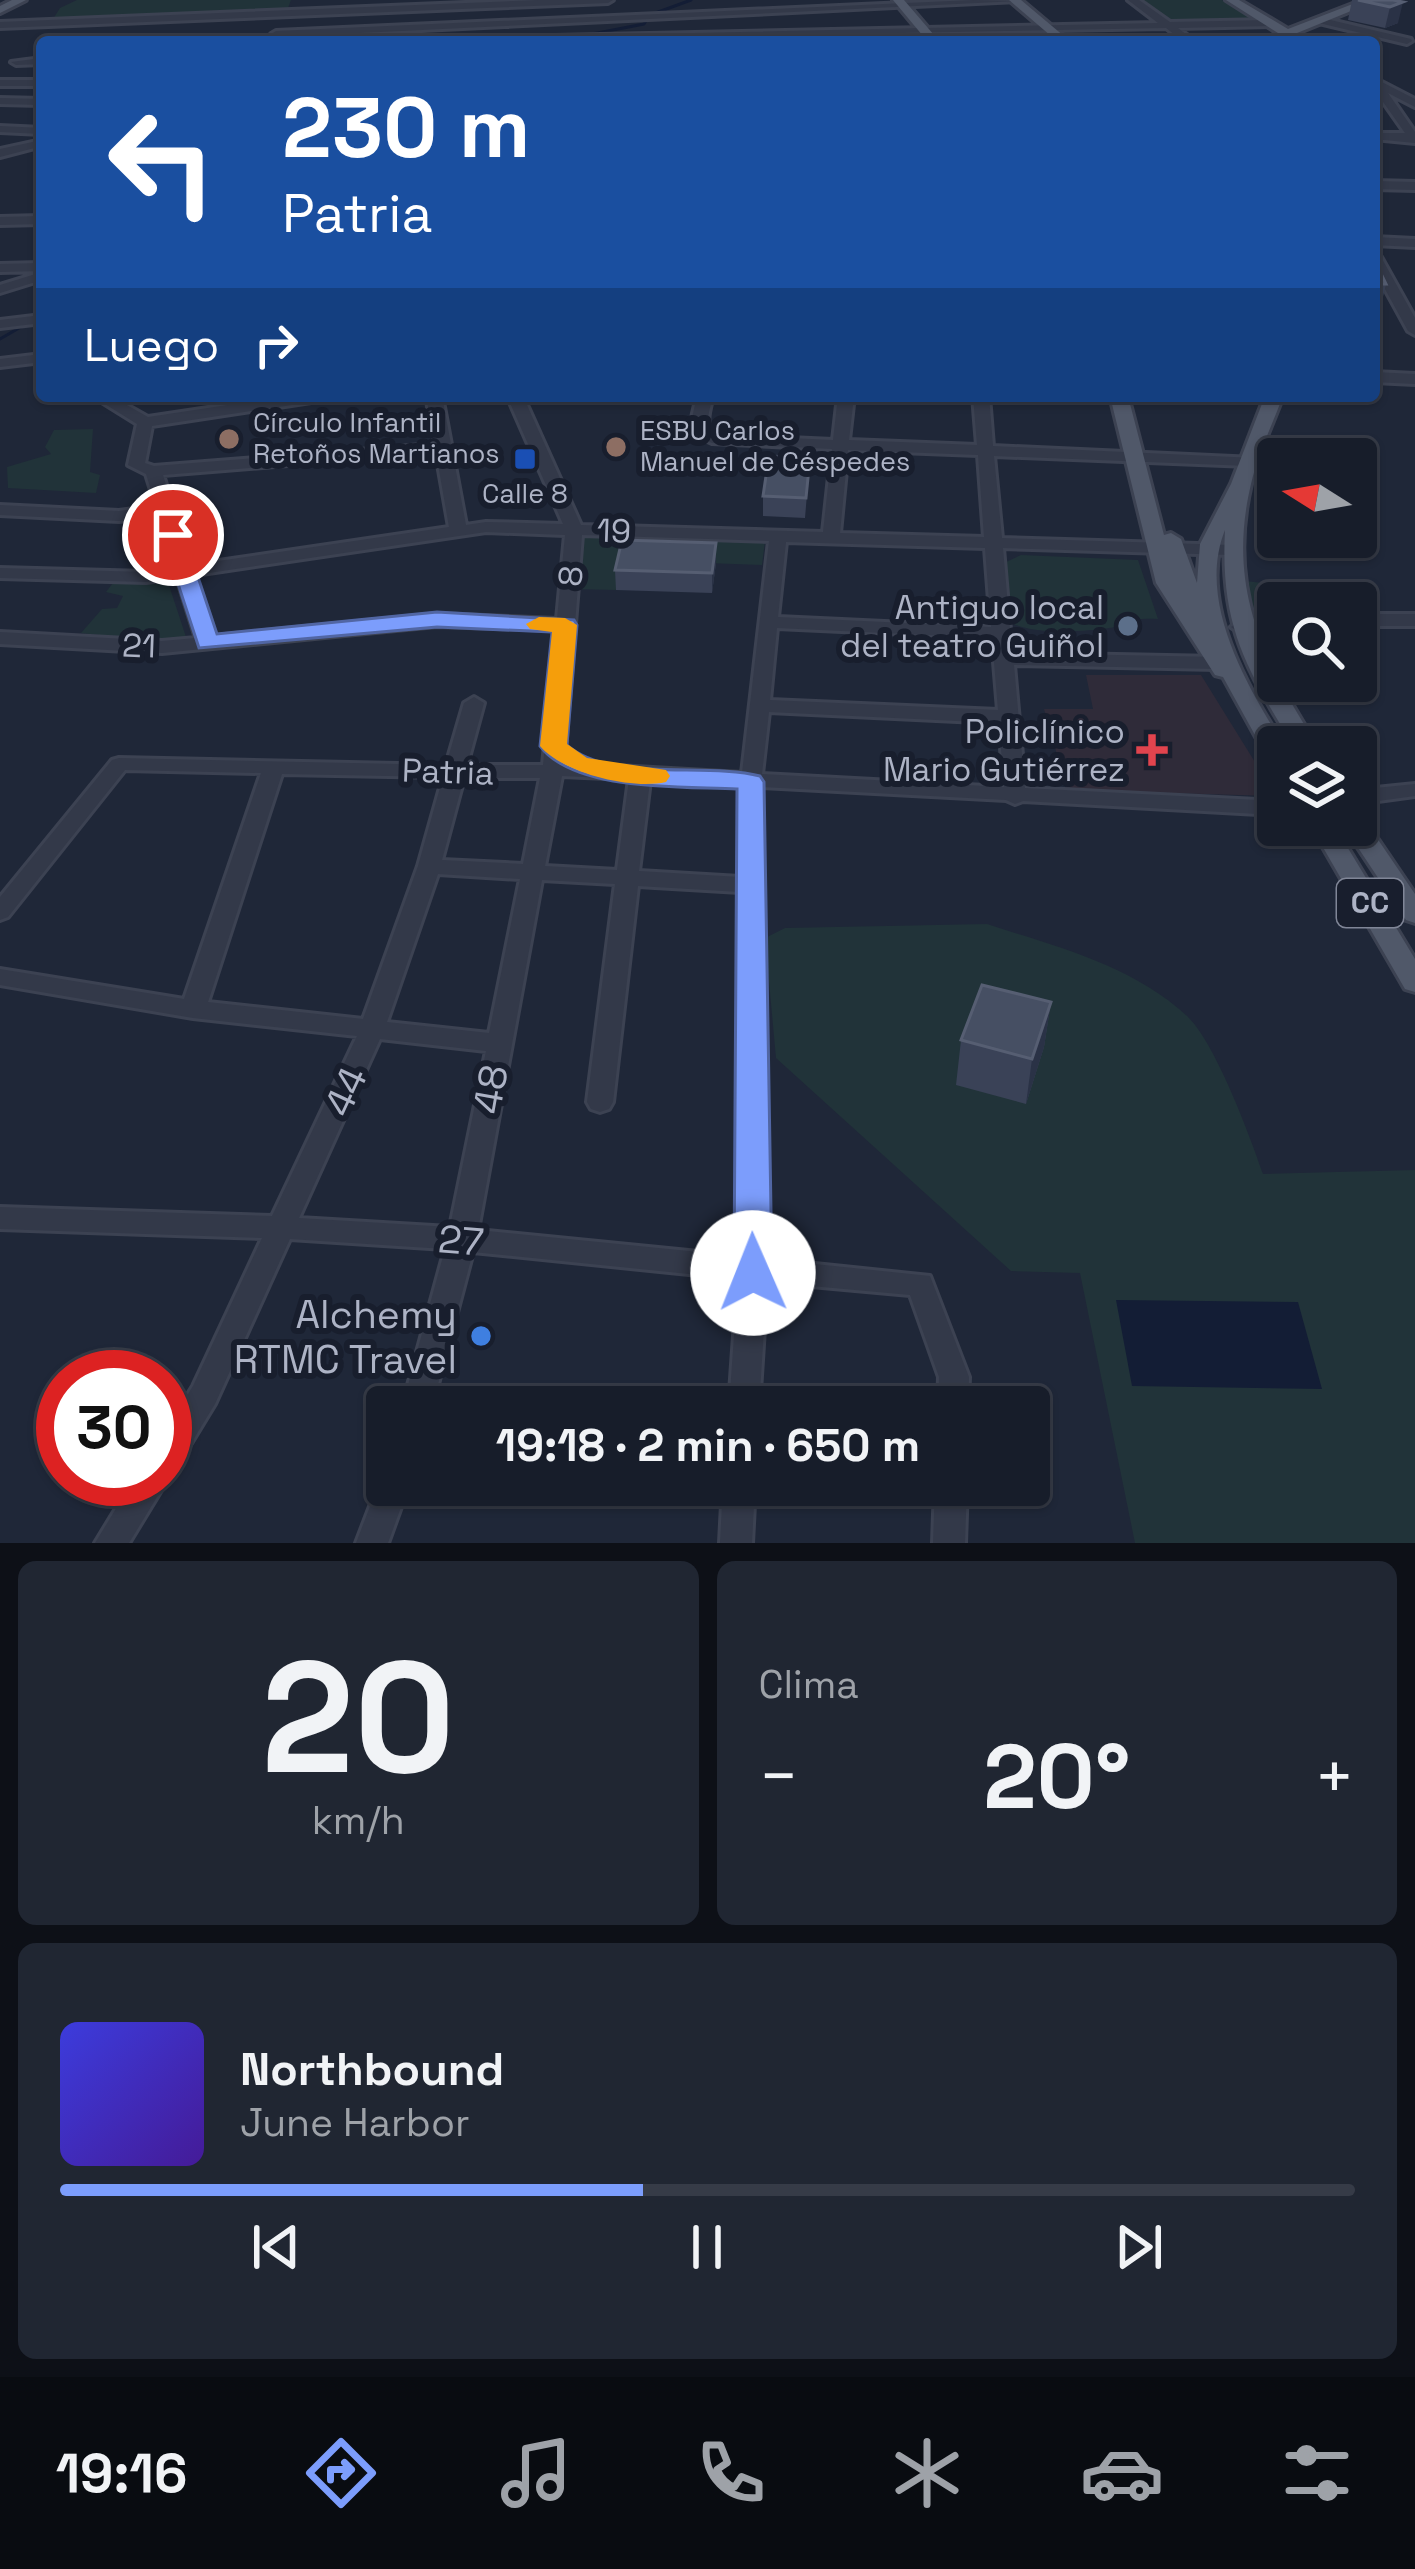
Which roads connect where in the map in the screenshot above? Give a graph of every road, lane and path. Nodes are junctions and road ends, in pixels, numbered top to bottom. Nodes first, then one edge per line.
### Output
1 (21, 0) edge
2 (608, 0) edge
3 (728, 0) edge
4 (1133, 0) edge
5 (1231, 0) edge
6 (1354, 0) edge
7 (1373, 0) edge
8 (554, 1) edge
9 (466, 3) edge
10 (900, 3) edge
11 (851, 4) edge
12 (1018, 4) edge
13 (367, 5) edge
14 (0, 10) edge
15 (330, 11) junction
16 (737, 13) junction
17 (562, 21) junction
18 (1322, 21) junction
19 (1271, 23) junction
20 (1166, 24) junction
21 (0, 25) edge
22 (472, 25) junction
23 (1037, 25) junction
24 (924, 29) junction
25 (874, 30) junction
26 (1286, 33) junction
27 (276, 34) dead end
28 (299, 36) edge
29 (312, 36) edge
30 (368, 36) edge
31 (473, 36) edge
32 (568, 36) edge
33 (752, 36) edge
34 (783, 36) edge
35 (878, 36) edge
36 (929, 36) edge
37 (1034, 36) edge
38 (1055, 36) edge
39 (1183, 36) edge
40 (1279, 36) edge
41 (1292, 36) edge
42 (1411, 41) edge
43 (1380, 43) edge
44 (36, 61) edge
45 (16, 62) dead end
46 (36, 82) edge
47 (0, 83) edge
48 (1384, 93) edge
49 (1415, 94) edge
50 (0, 101) edge
51 (36, 102) edge
52 (1415, 104) edge
53 (0, 129) edge
54 (36, 131) edge
55 (1380, 136) edge
56 (1414, 138) edge
57 (36, 144) edge
58 (0, 153) edge
59 (1380, 184) edge
60 (1415, 185) edge
61 (36, 220) edge
62 (0, 221) edge
63 (1380, 241) edge
64 (1415, 242) edge
65 (1380, 265) edge
66 (0, 268) edge
67 (36, 271) edge
68 (36, 274) edge
69 (0, 289) edge
70 (1409, 306) edge
71 (34, 320) edge
72 (0, 324) edge
73 (1415, 331) edge
74 (36, 359) edge
75 (0, 363) edge
76 (1380, 377) edge
77 (1415, 379) edge
78 (110, 402) edge
79 (278, 402) edge
80 (435, 402) edge
81 (518, 402) edge
82 (704, 402) edge
83 (846, 402) edge
84 (982, 402) edge
85 (1121, 402) edge
86 (1134, 402) edge
87 (1272, 402) edge
88 (145, 422) junction
89 (842, 445) junction
90 (443, 448) junction
91 (986, 451) junction
92 (1138, 455) junction
93 (1249, 461) junction
94 (152, 471) junction
95 (0, 510) edge
96 (165, 510) junction
97 (458, 528) junction
98 (574, 529) junction
99 (778, 536) junction
100 (831, 538) junction
101 (994, 543) junction
102 (1166, 549) junction
103 (1220, 550) junction
104 (185, 570) junction
105 (0, 573) edge
106 (1377, 620) edge
107 (1415, 620) edge
108 (769, 622) junction
109 (565, 625) junction
110 (1257, 626) edge
111 (1229, 628) junction
112 (1001, 633) junction
113 (0, 638) edge
114 (207, 643) junction
115 (1004, 659) junction
116 (1218, 663) junction
117 (1243, 700) junction
118 (474, 703) dead end
119 (759, 706) junction
120 (1009, 717) junction
121 (1260, 726) edge
122 (1293, 726) edge
123 (553, 758) junction
124 (274, 766) junction
125 (458, 772) junction
126 (640, 775) junction
127 (751, 782) junction
128 (1390, 790) junction
129 (1415, 790) edge
130 (1377, 793) edge
131 (1016, 796) junction
132 (1257, 807) edge
133 (1415, 809) edge
134 (1334, 846) edge
135 (1369, 846) edge
136 (429, 866) junction
137 (531, 873) junction
138 (628, 878) junction
139 (748, 885) junction
140 (0, 912) edge
141 (1415, 914) edge
142 (2, 981) edge
143 (1415, 982) edge
144 (194, 1009) junction
145 (371, 1032) junction
146 (498, 1043) junction
147 (600, 1102) dead end
148 (0, 1217) edge
149 (282, 1226) junction
150 (462, 1239) junction
151 (753, 1273) junction
152 (423, 1386) edge
153 (745, 1386) edge
154 (954, 1386) edge
155 (192, 1414) edge
156 (135, 1506) edge
157 (385, 1506) edge
158 (739, 1506) edge
159 (950, 1506) edge
160 (112, 1543) edge
161 (372, 1543) edge
162 (736, 1543) edge
163 (949, 1543) edge

1 - 14 main road
2 - 8 street
3 - 16 street
4 - 20 street
5 - 19 main road
6 - 26 main road
7 - 18 main road
8 - 9 street
8 - 17 street
9 - 13 street
9 - 22 street
10 - 11 street
10 - 12 street
10 - 24 main road
11 - 16 street
11 - 25 street
12 - 23 main road
13 - 15 street
13 - 30 street
15 - 21 street
15 - 29 street
16 - 17 street
16 - 33 street
17 - 22 street
17 - 32 street
18 - 26 main road
18 - 42 street
19 - 20 street
19 - 26 main road
20 - 23 street
20 - 39 street
22 - 30 street
22 - 31 street
23 - 24 street
23 - 37 main road
23 - 38 main road
24 - 25 street
24 - 36 main road
25 - 34 street
25 - 35 street
26 - 40 main road
26 - 41 street
27 - 28 street
42 - 43 street
44 - 45 street
46 - 47 street
48 - 49 street
48 - 52 street
48 - 56 street
50 - 51 street
53 - 54 street
55 - 56 street
57 - 58 street
59 - 60 street
61 - 62 street
63 - 64 street
65 - 70 street
66 - 67 street
68 - 69 street
70 - 73 street
71 - 72 street
74 - 75 street
76 - 77 street
78 - 88 street
79 - 88 street
80 - 90 street
81 - 98 street, 8
82 - 89 street
83 - 89 street
84 - 91 street
85 - 92 main road
86 - 92 main road
87 - 93 main road
88 - 94 street
89 - 91 street
89 - 100 street
90 - 94 street
90 - 97 street
91 - 92 street
91 - 101 street
92 - 93 street
92 - 102 main road
93 - 103 main road
94 - 96 street
95 - 96 street
96 - 104 street
97 - 98 street, 19
97 - 104 street, 19
98 - 99 street, 19
98 - 109 street, 8
99 - 100 street, 19
99 - 108 street
100 - 101 street, 19
101 - 102 street, 19
101 - 112 street
102 - 103 street, 19
102 - 111 main road
102 - 116 main road
103 - 111 main road
104 - 105 street, 19
104 - 114 street
106 - 107 street
108 - 112 street
108 - 119 street
109 - 114 street, 21
109 - 123 street, 8
110 - 111 street
111 - 117 main road
111 - 122 main road
112 - 115 street
113 - 114 street, 21
115 - 116 street
115 - 120 street
116 - 117 main road
117 - 121 main road
118 - 125 street, 44
119 - 120 street
119 - 127 street
120 - 131 street
123 - 125 street, Patria
123 - 126 street, Patria
123 - 137 street, 48
124 - 125 street, Patria
124 - 140 street, Patria
124 - 144 street
125 - 136 street, 44
126 - 127 street, Patria
126 - 138 street
127 - 131 street, Patria
127 - 139 street
128 - 129 street
128 - 130 street
128 - 133 street
131 - 132 street, Patria
134 - 143 main road, CC
135 - 141 main road, CC
136 - 137 street
136 - 145 street, 44
137 - 138 street
137 - 146 street, 48
138 - 139 street
138 - 147 street
139 - 151 street
142 - 144 street
144 - 145 street
145 - 146 street
145 - 149 street, 44
146 - 150 street, 48
148 - 149 street, 27
149 - 150 street, 27
149 - 155 street, 44
150 - 151 street, 27
150 - 152 street, 48
151 - 153 street
151 - 154 street, 27
156 - 160 street
157 - 161 street
158 - 162 street
159 - 163 street

